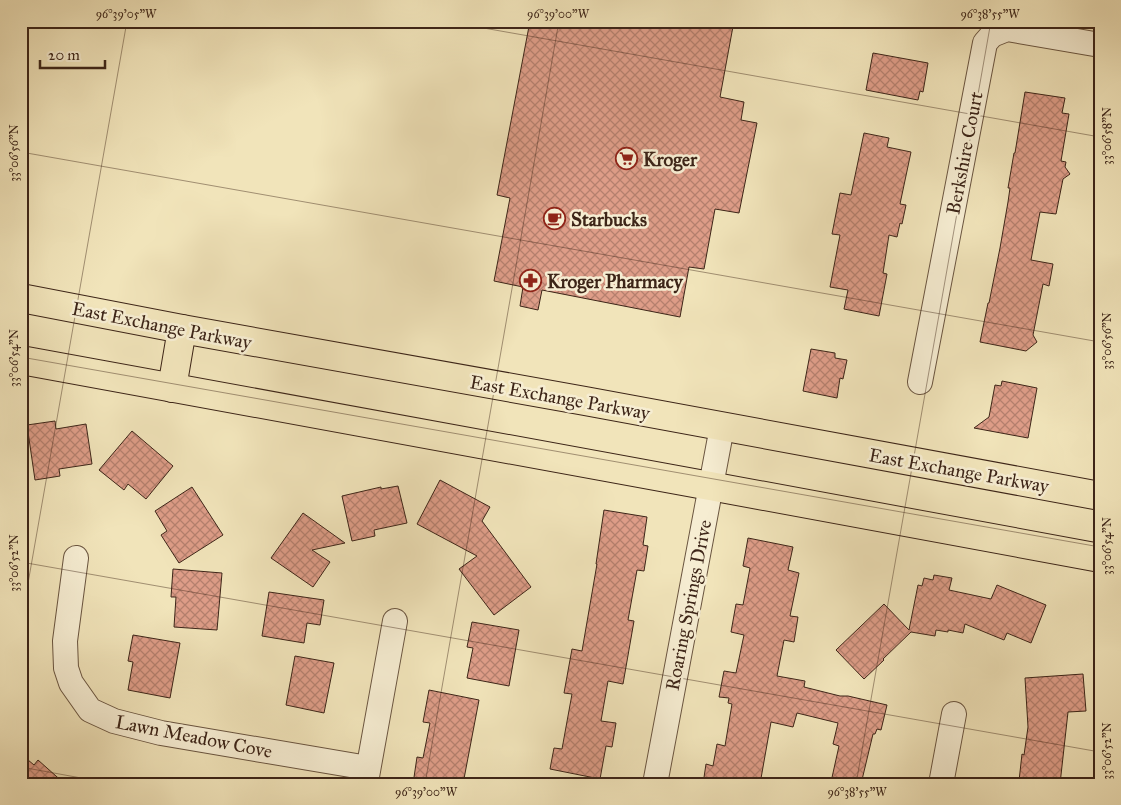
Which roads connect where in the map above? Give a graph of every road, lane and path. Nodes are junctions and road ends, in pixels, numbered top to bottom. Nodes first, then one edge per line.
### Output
1 (1100, 45) edge
2 (21, 298) edge
3 (182, 329) junction
4 (21, 360) edge
5 (920, 382) dead end
6 (172, 388) junction
7 (722, 427) junction
8 (710, 486) junction
9 (1100, 496) edge
10 (76, 558) dead end
11 (1100, 558) edge
12 (395, 621) dead end
13 (954, 714) dead end
14 (367, 776) edge
15 (655, 784) edge
16 (941, 784) edge

1 - 5 street, Berkshire Court
2 - 3 main road, East Exchange Parkway
3 - 6 main road
3 - 7 main road, East Exchange Parkway
4 - 6 main road
6 - 8 main road
7 - 8 street, Roaring Springs Drive
7 - 9 main road, East Exchange Parkway
8 - 11 main road
8 - 15 street, Roaring Springs Drive
10 - 14 street, Lawn Meadow Cove
12 - 14 street
13 - 16 street

